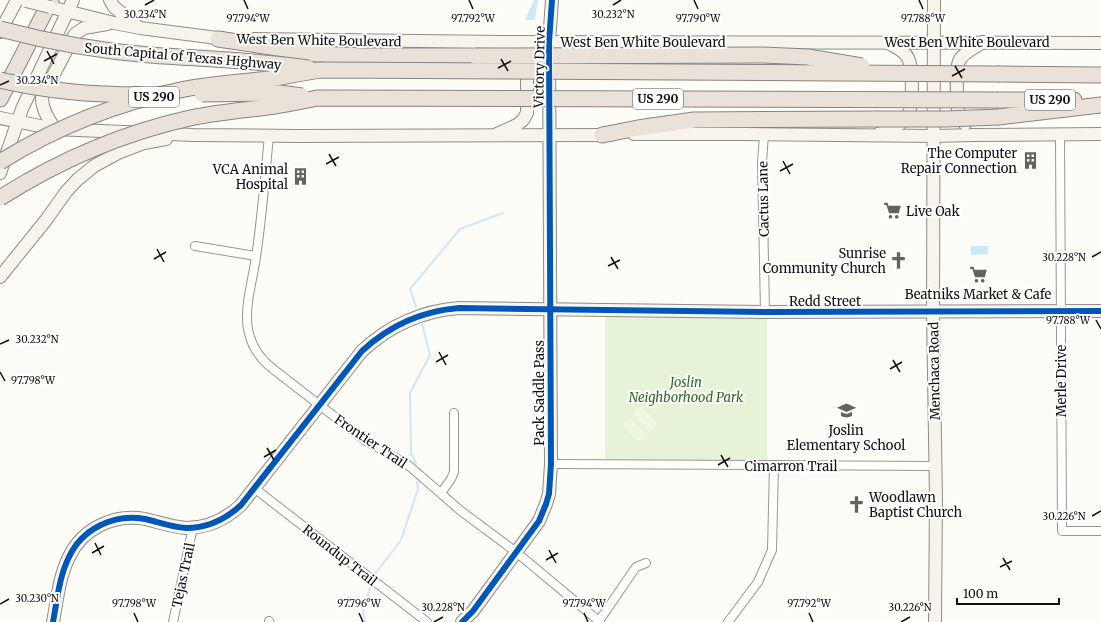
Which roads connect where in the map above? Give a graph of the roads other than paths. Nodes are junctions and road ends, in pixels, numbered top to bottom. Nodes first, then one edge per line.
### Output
1 (26, 0) edge
2 (73, 0) edge
3 (110, 0) edge
4 (552, 0) edge
5 (934, 0) edge
6 (59, 7) edge
7 (114, 23) junction
8 (140, 28) junction
9 (0, 30) edge
10 (218, 39) junction
11 (502, 42) junction
12 (549, 42) junction
13 (887, 42) junction
14 (934, 42) junction
15 (983, 42) junction
16 (1101, 43) edge
17 (320, 70) junction
18 (908, 73) junction
19 (1101, 75) edge
20 (0, 76) edge
21 (0, 80) edge
22 (317, 98) junction
23 (0, 99) edge
24 (1101, 100) edge
25 (1101, 105) edge
26 (1, 118) edge
27 (17, 121) junction
28 (55, 129) junction
29 (764, 134) junction
30 (1101, 134) edge
31 (193, 135) junction
32 (494, 135) junction
33 (549, 135) junction
34 (602, 135) junction
35 (875, 135) junction
36 (974, 135) junction
37 (1060, 135) junction
38 (269, 136) junction
39 (934, 136) junction
40 (0, 162) edge
41 (0, 173) edge
42 (0, 198) edge
43 (195, 246) dead end
44 (256, 256) junction
45 (0, 277) edge
46 (550, 310) junction
47 (1060, 311) junction
48 (1101, 311) edge
49 (765, 312) junction
50 (933, 312) junction
51 (319, 405) junction
52 (454, 413) dead end
53 (551, 464) junction
54 (774, 465) junction
55 (936, 466) junction
56 (254, 488) junction
57 (441, 493) junction
58 (193, 528) junction
59 (1101, 531) edge
60 (516, 552) junction
61 (646, 563) dead end
62 (600, 621) edge
63 (53, 622) edge
64 (173, 622) edge
65 (427, 622) edge
66 (462, 622) edge
67 (728, 622) edge
68 (935, 622) edge

1 - 6 main road, bridge
1 - 9 main road
1 - 20 highway
2 - 6 main road
3 - 8 main road
4 - 12 main road, Victory Drive
5 - 14 main road, Menchaca Road
6 - 7 main road, West Ben White Boulevard
6 - 23 highway
6 - 27 main road
7 - 8 main road, West Ben White Boulevard
7 - 28 main road
8 - 10 main road, West Ben White Boulevard
9 - 17 highway, South Capital of Texas Highway, bridge
10 - 11 main road, West Ben White Boulevard
10 - 18 highway, bridge
11 - 12 main road, West Ben White Boulevard
11 - 32 main road
12 - 13 main road, West Ben White Boulevard
12 - 33 main road, Victory Drive
13 - 14 main road, West Ben White Boulevard
13 - 35 main road
14 - 15 main road, West Ben White Boulevard
14 - 39 main road, Menchaca Road
15 - 16 main road, West Ben White Boulevard
15 - 36 main road
17 - 18 highway, US 290, bridge
17 - 40 highway, US 290, bridge
18 - 19 highway, US 290, bridge
21 - 22 highway, bridge
22 - 24 highway, US 290, bridge
22 - 42 highway, US 290, bridge
25 - 34 highway, bridge
26 - 27 main road
27 - 28 main road
27 - 41 main road
28 - 31 main road
29 - 34 main road
29 - 35 main road
29 - 49 street, Cactus Lane
30 - 37 main road
31 - 38 main road
31 - 45 main road
32 - 33 main road
32 - 38 main road
33 - 34 main road
33 - 46 main road, Pack Saddle Pass
35 - 39 main road
36 - 37 main road
36 - 39 main road
37 - 47 street, Merle Drive
38 - 44 street, Frontier Trail
39 - 50 main road, Menchaca Road
43 - 44 street
44 - 51 street, Frontier Trail
46 - 49 main road, Redd Street
46 - 51 main road, Redd Street
46 - 53 main road, Pack Saddle Pass
47 - 48 main road, Redd Street
47 - 50 main road, Redd Street
47 - 59 street, Merle Drive
49 - 50 main road, Redd Street
50 - 55 main road, Menchaca Road
51 - 56 main road, Redd Street
51 - 57 street, Frontier Trail
52 - 57 street
53 - 54 street, Cimarron Trail
53 - 60 main road, Pack Saddle Pass
54 - 55 street, Cimarron Trail
54 - 67 street
55 - 68 main road, Menchaca Road
56 - 58 main road, Redd Street
56 - 65 street, Roundup Trail
57 - 60 street, Frontier Trail
58 - 63 main road
58 - 64 street, Tejas Trail
60 - 62 street, Frontier Trail
60 - 66 main road, Pack Saddle Pass
61 - 62 street

